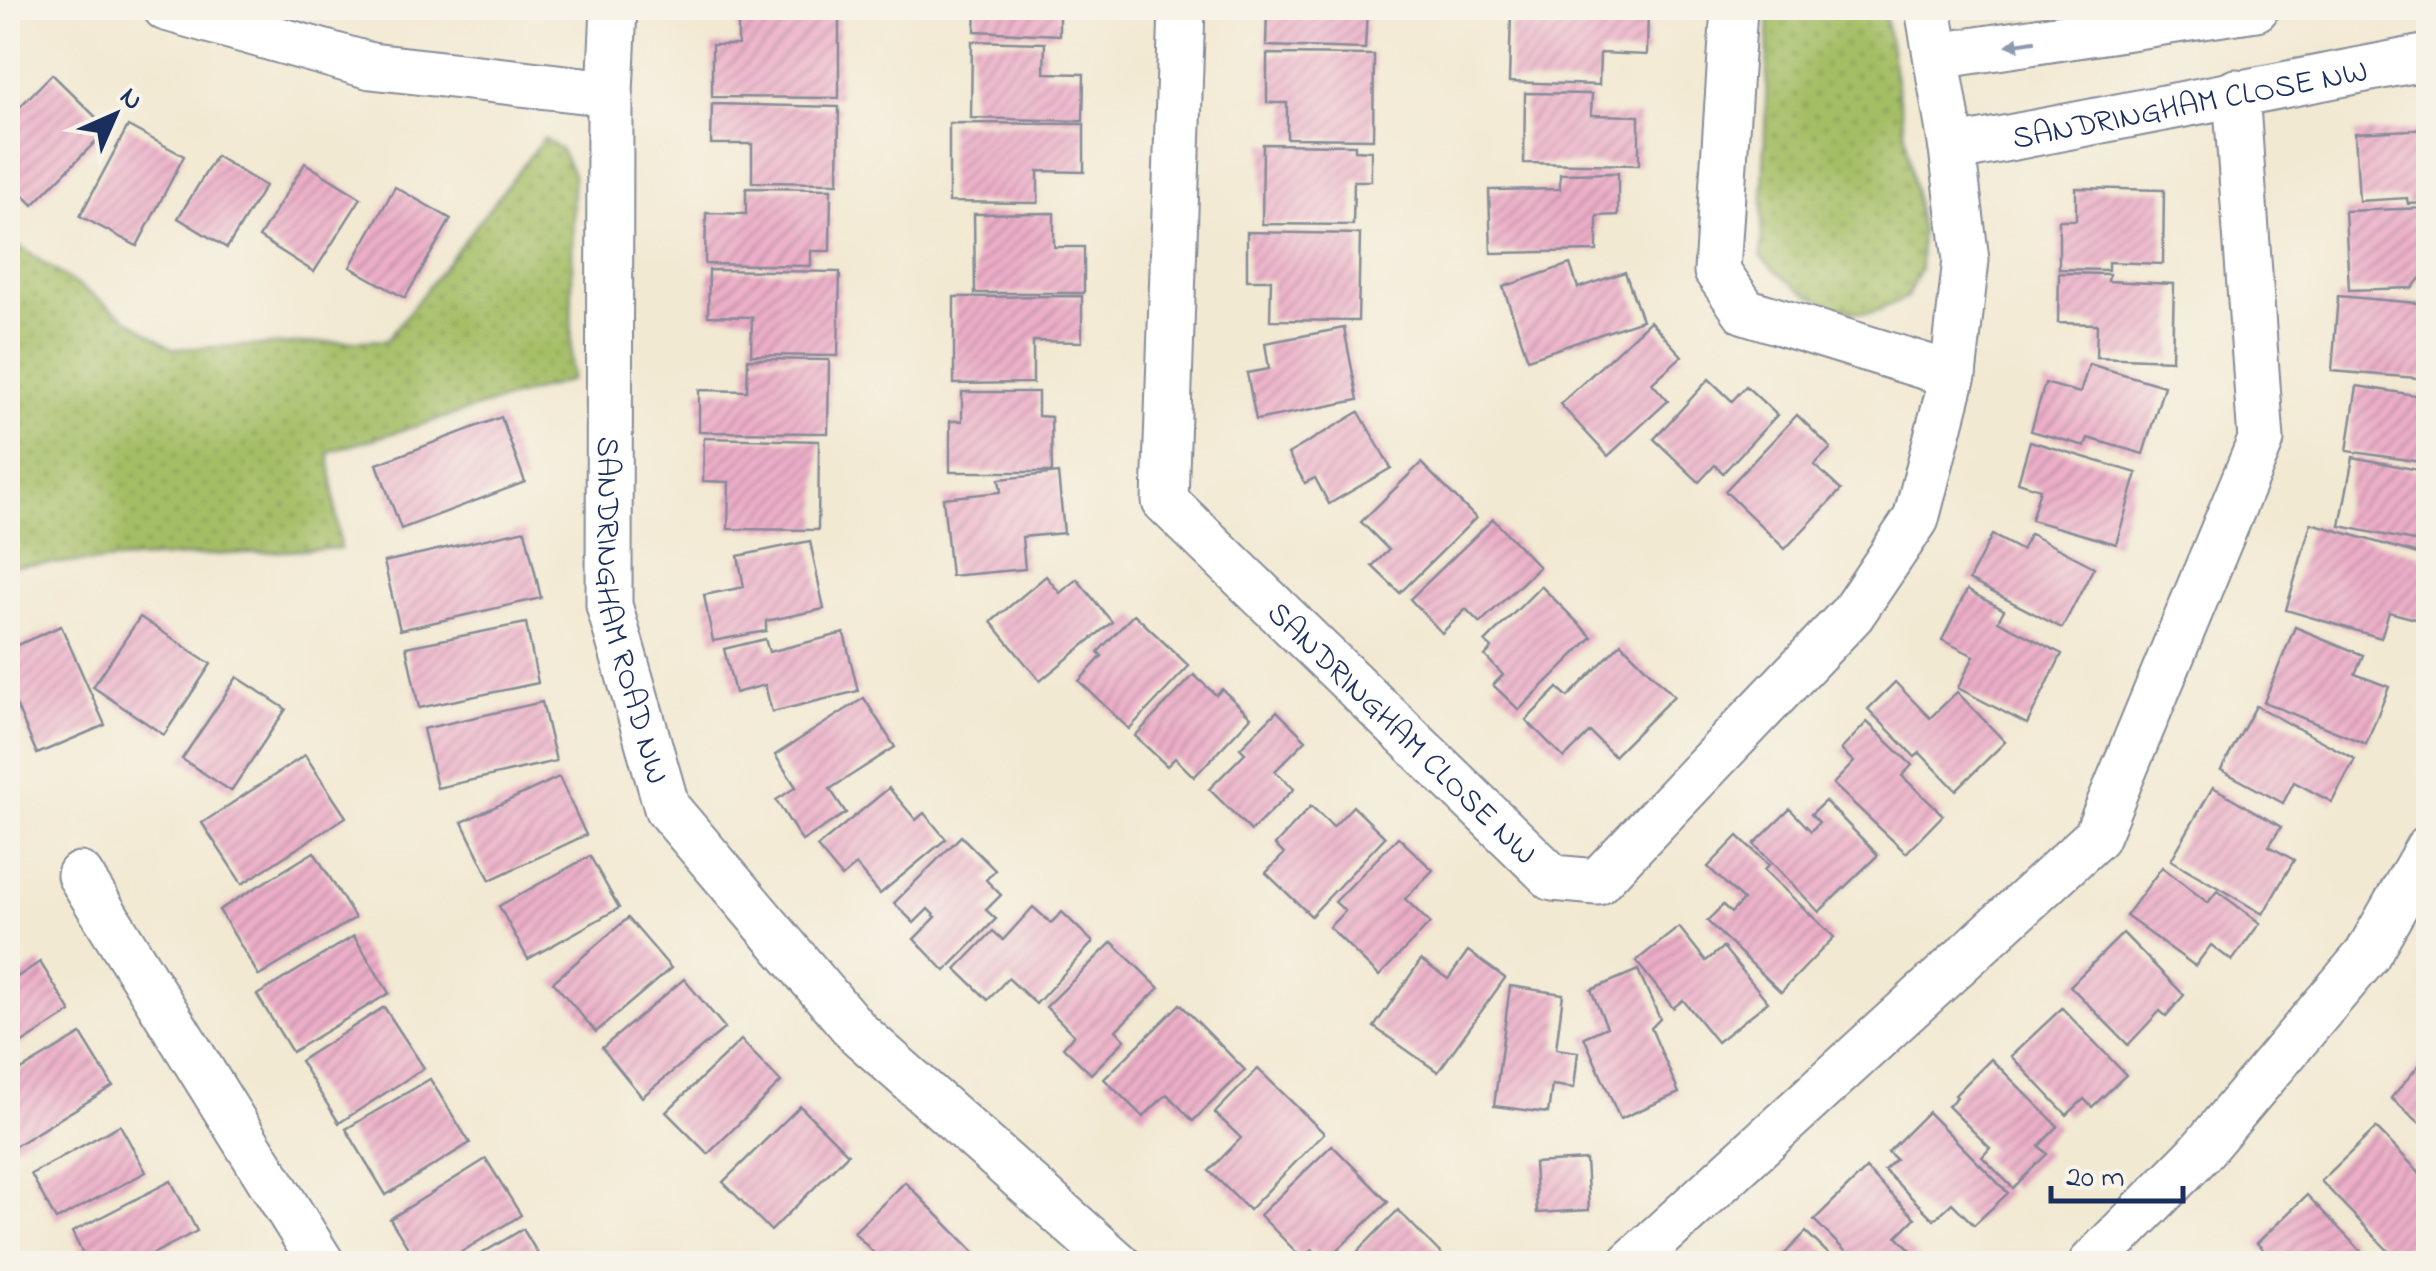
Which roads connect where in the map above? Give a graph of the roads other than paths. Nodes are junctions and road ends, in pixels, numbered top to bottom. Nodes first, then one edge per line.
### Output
1 (166, 8) edge
2 (614, 8) edge
3 (1182, 8) edge
4 (1734, 8) edge
5 (1928, 8) edge
6 (2256, 8) edge
7 (1937, 56) junction
8 (2428, 57) edge
9 (2236, 92) junction
10 (610, 93) junction
11 (1952, 149) junction
12 (1954, 375) junction
13 (2428, 848) edge
14 (80, 875) dead end
15 (322, 1264) edge
16 (1118, 1264) edge
17 (1630, 1264) edge
18 (2090, 1264) edge

1 - 10 street
2 - 10 street, SANDRINGHAM ROAD NW
3 - 12 street, SANDRINGHAM CLOSE NW
4 - 12 street
5 - 7 street, SANDRINGHAM CLOSE NW
6 -> 7 street
7 - 11 street, SANDRINGHAM CLOSE NW
8 - 9 street, SANDRINGHAM CLOSE NW
9 - 11 street, SANDRINGHAM CLOSE NW
9 - 17 street
10 - 16 street, SANDRINGHAM ROAD NW
11 - 12 street, SANDRINGHAM CLOSE NW
13 - 18 street
14 - 15 street

